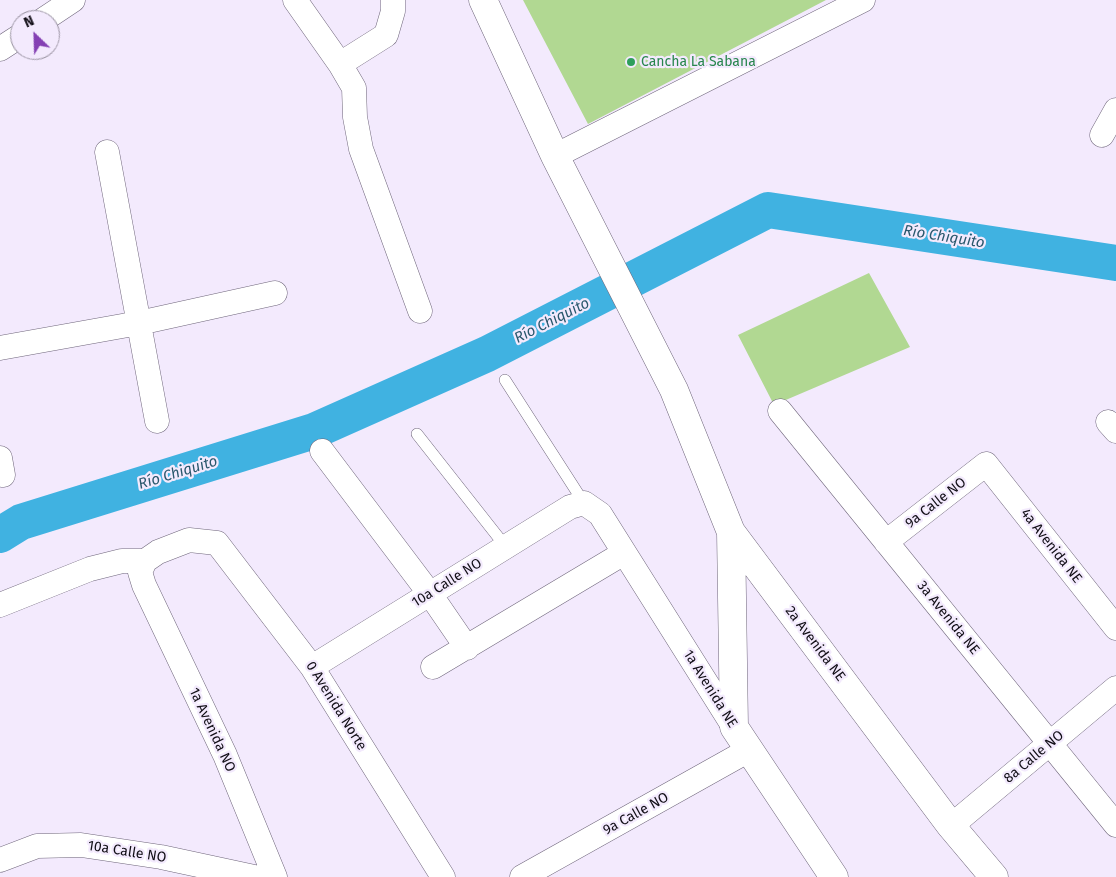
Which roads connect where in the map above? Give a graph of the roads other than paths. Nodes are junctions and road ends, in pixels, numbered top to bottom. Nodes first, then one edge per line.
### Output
1 (73, 0) edge
2 (295, 0) edge
3 (393, 0) edge
4 (483, 0) edge
5 (863, 0) edge
6 (58, 10) edge
7 (340, 64) junction
8 (1116, 110) edge
9 (1102, 135) dead end
10 (107, 152) dead end
11 (555, 156) junction
12 (275, 293) dead end
13 (420, 311) dead end
14 (139, 323) junction
15 (0, 348) edge
16 (506, 380) dead end
17 (780, 411) dead end
18 (157, 421) dead end
19 (417, 434) dead end
20 (322, 451) dead end
21 (986, 464) joint
22 (584, 503) junction
23 (731, 532) junction
24 (886, 542) junction
25 (506, 547) junction
26 (624, 554) junction
27 (145, 561) junction
28 (430, 594) junction
29 (0, 605) edge
30 (1116, 628) edge
31 (467, 648) junction
32 (312, 667) junction
33 (433, 667) dead end
34 (1116, 688) edge
35 (734, 727) junction
36 (1050, 743) junction
37 (749, 750) junction
38 (1116, 825) edge
39 (951, 826) junction
40 (161, 857) junction
41 (0, 860) edge
42 (173, 877) edge
43 (254, 877) edge
44 (275, 877) edge
45 (443, 877) edge
46 (522, 877) edge
47 (834, 877) edge
48 (994, 877) edge

1 - 6 street
2 - 7 street
3 - 7 street
4 - 11 street, 2a Avenida NE
5 - 11 street
7 - 13 street
8 - 9 street
10 - 14 street
11 - 23 street, 2a Avenida NE
12 - 14 street
14 - 15 street
14 - 18 street
16 - 22 lane
17 - 24 street, 3a Avenida NE
19 - 25 lane
20 - 28 street
21 - 24 street, 9a Calle NO
21 - 30 street, 4a Avenida NE
22 - 25 street, 10a Calle NO
22 - 26 street, 1a Avenida NE
23 - 35 street
23 - 39 street, 2a Avenida NE
24 - 36 street, 3a Avenida NE
25 - 28 street, 10a Calle NO
26 - 31 street
26 - 35 street, 1a Avenida NE
27 - 29 street
27 - 32 street, 0 Avenida Norte
27 - 44 street, 1a Avenida NO
28 - 31 street
28 - 32 street, 10a Calle NO
31 - 33 street
32 - 45 street, 0 Avenida Norte
34 - 36 street, 8a Calle NO
35 - 37 street, 1a Avenida NE
36 - 38 street, 3a Avenida NE
36 - 39 street, 8a Calle NO
37 - 46 street, 9a Calle NO
37 - 47 street, 1a Avenida NE
39 - 48 street, 2a Avenida NE
40 - 41 street, 10a Calle NO
40 - 42 street
40 - 43 street, 10a Calle NO

